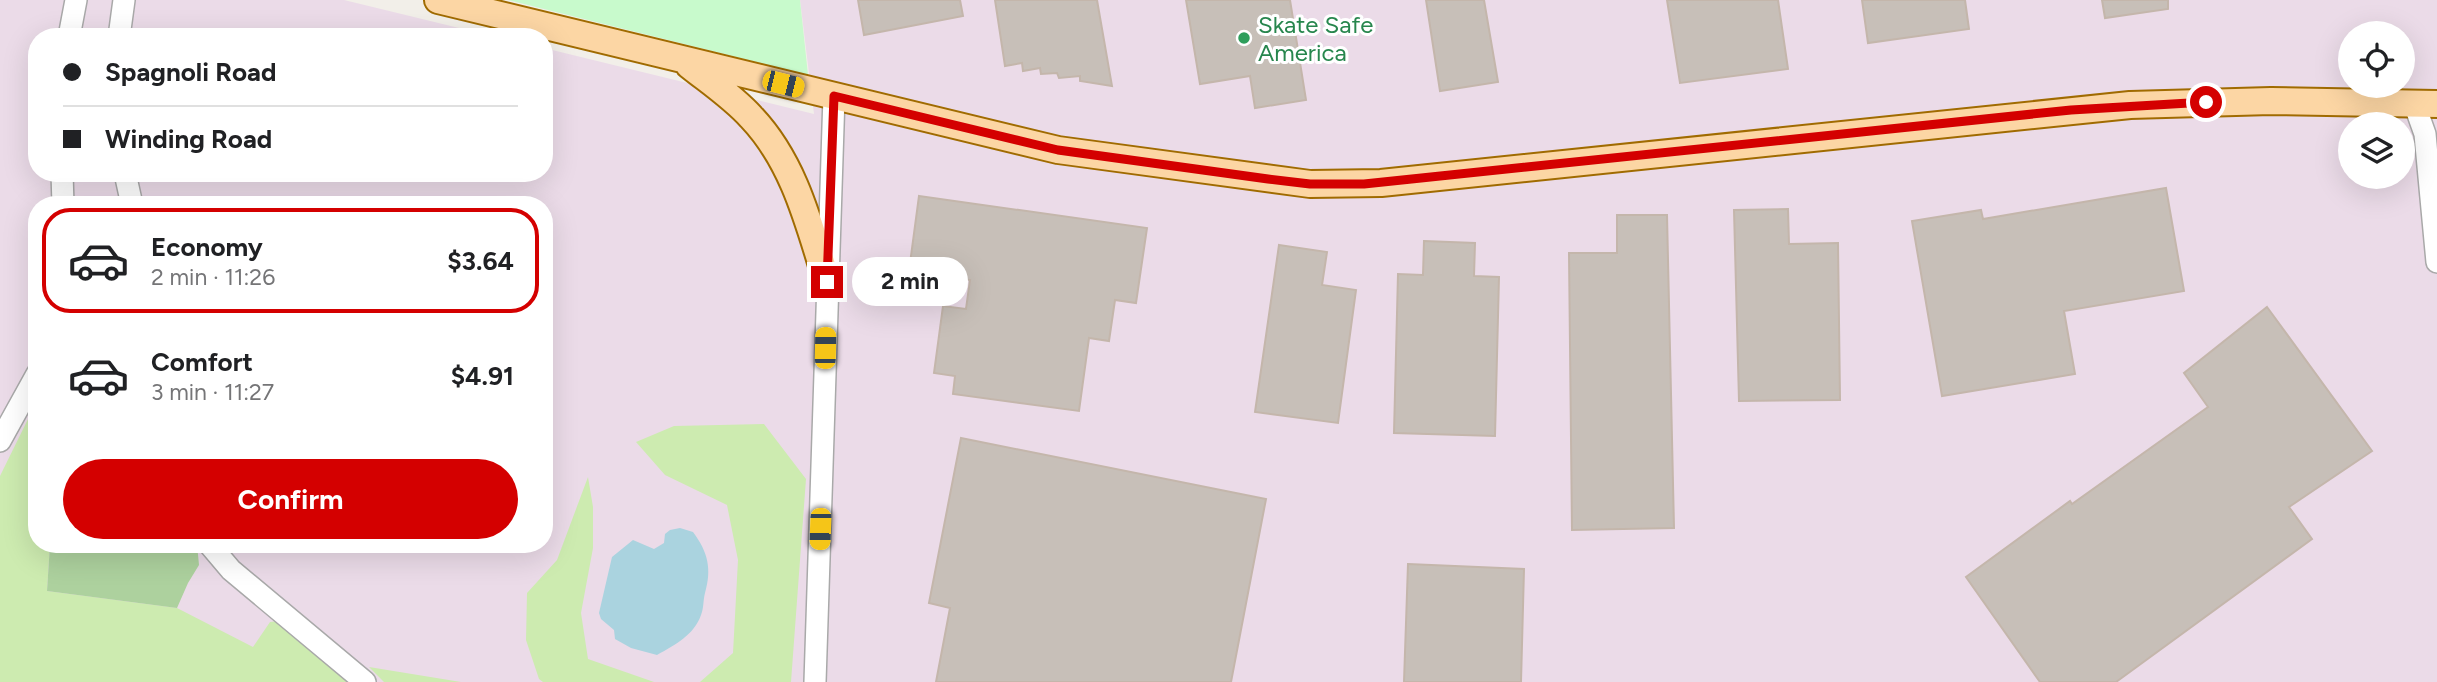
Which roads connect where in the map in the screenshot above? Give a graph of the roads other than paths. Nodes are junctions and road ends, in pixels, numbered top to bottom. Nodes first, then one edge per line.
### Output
1 (76, 0) edge
2 (124, 0) edge
3 (438, 0) edge
4 (71, 28) edge
5 (121, 28) edge
6 (682, 59) junction
7 (834, 96) junction
8 (2425, 104) edge
9 (2437, 262) edge
10 (827, 282) junction
11 (28, 390) edge
12 (0, 441) edge
13 (217, 553) edge
14 (365, 682) edge
15 (815, 682) edge

1 - 4 street
2 - 5 street
3 - 6 main road
6 - 7 main road
6 - 10 main road
7 - 8 main road
7 - 10 street
8 - 9 street
10 - 15 street
11 - 12 street
13 - 14 street

